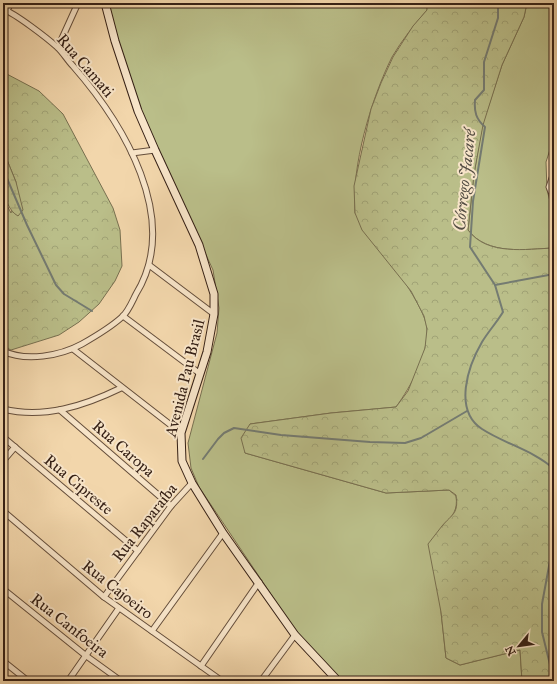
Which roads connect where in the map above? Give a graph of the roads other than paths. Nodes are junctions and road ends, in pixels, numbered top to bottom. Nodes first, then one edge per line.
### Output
1 (11, 3) edge
2 (78, 3) edge
3 (105, 3) edge
4 (5, 10) edge
5 (58, 47) junction
6 (155, 150) junction
7 (132, 153) junction
8 (554, 175) edge
9 (554, 199) edge
10 (149, 265) junction
11 (214, 314) junction
12 (123, 316) junction
13 (73, 349) junction
14 (3, 351) edge
15 (199, 373) junction
16 (121, 388) junction
17 (3, 409) edge
18 (60, 410) junction
19 (181, 433) junction
20 (3, 437) edge
21 (15, 447) junction
22 (3, 461) edge
23 (192, 483) junction
24 (171, 506) junction
25 (3, 511) edge
26 (223, 533) junction
27 (138, 551) junction
28 (259, 582) junction
29 (3, 589) edge
30 (104, 597) junction
31 (119, 608) junction
32 (152, 631) junction
33 (295, 635) junction
34 (85, 655) junction
35 (3, 661) edge
36 (201, 666) junction
37 (335, 680) edge
38 (28, 681) edge
39 (68, 681) edge
40 (121, 681) edge
41 (222, 681) edge
42 (261, 681) edge

1 - 4 street
2 - 5 street
3 - 6 main road, Avenida Pau Brasil
4 - 5 street, Rua Camati
5 - 7 street, Rua Camati
6 - 7 street
6 - 11 main road, Avenida Pau Brasil
7 - 10 street, Rua Camati
8 - 9 street
10 - 11 street
10 - 12 street, Rua Camati
11 - 15 main road, Avenida Pau Brasil
12 - 13 street
12 - 15 street
13 - 14 street
13 - 16 street
15 - 19 main road, Avenida Pau Brasil
16 - 18 street
16 - 19 street
17 - 18 street
18 - 24 street, Rua Caropa
19 - 23 main road, Avenida Pau Brasil
20 - 21 street, Rua Cipreste
21 - 22 street
21 - 27 street, Rua Cipreste
23 - 24 street, Rua Raparaíba
23 - 26 main road, Avenida Pau Brasil
24 - 27 street, Rua Raparaíba
25 - 30 street, Rua Cajoeiro
26 - 28 main road, Avenida Pau Brasil
26 - 32 street
27 - 30 street, Rua Raparaíba
28 - 33 main road, Avenida Pau Brasil
28 - 36 street
29 - 34 street, Rua Canfoeira
30 - 31 street, Rua Cajoeiro
31 - 32 street, Rua Cajoeiro
31 - 34 street
32 - 36 street, Rua Cajoeiro
33 - 37 main road, Avenida Pau Brasil
33 - 42 street
34 - 39 street
34 - 40 street, Rua Canfoeira
35 - 38 street
36 - 41 street, Rua Cajoeiro

